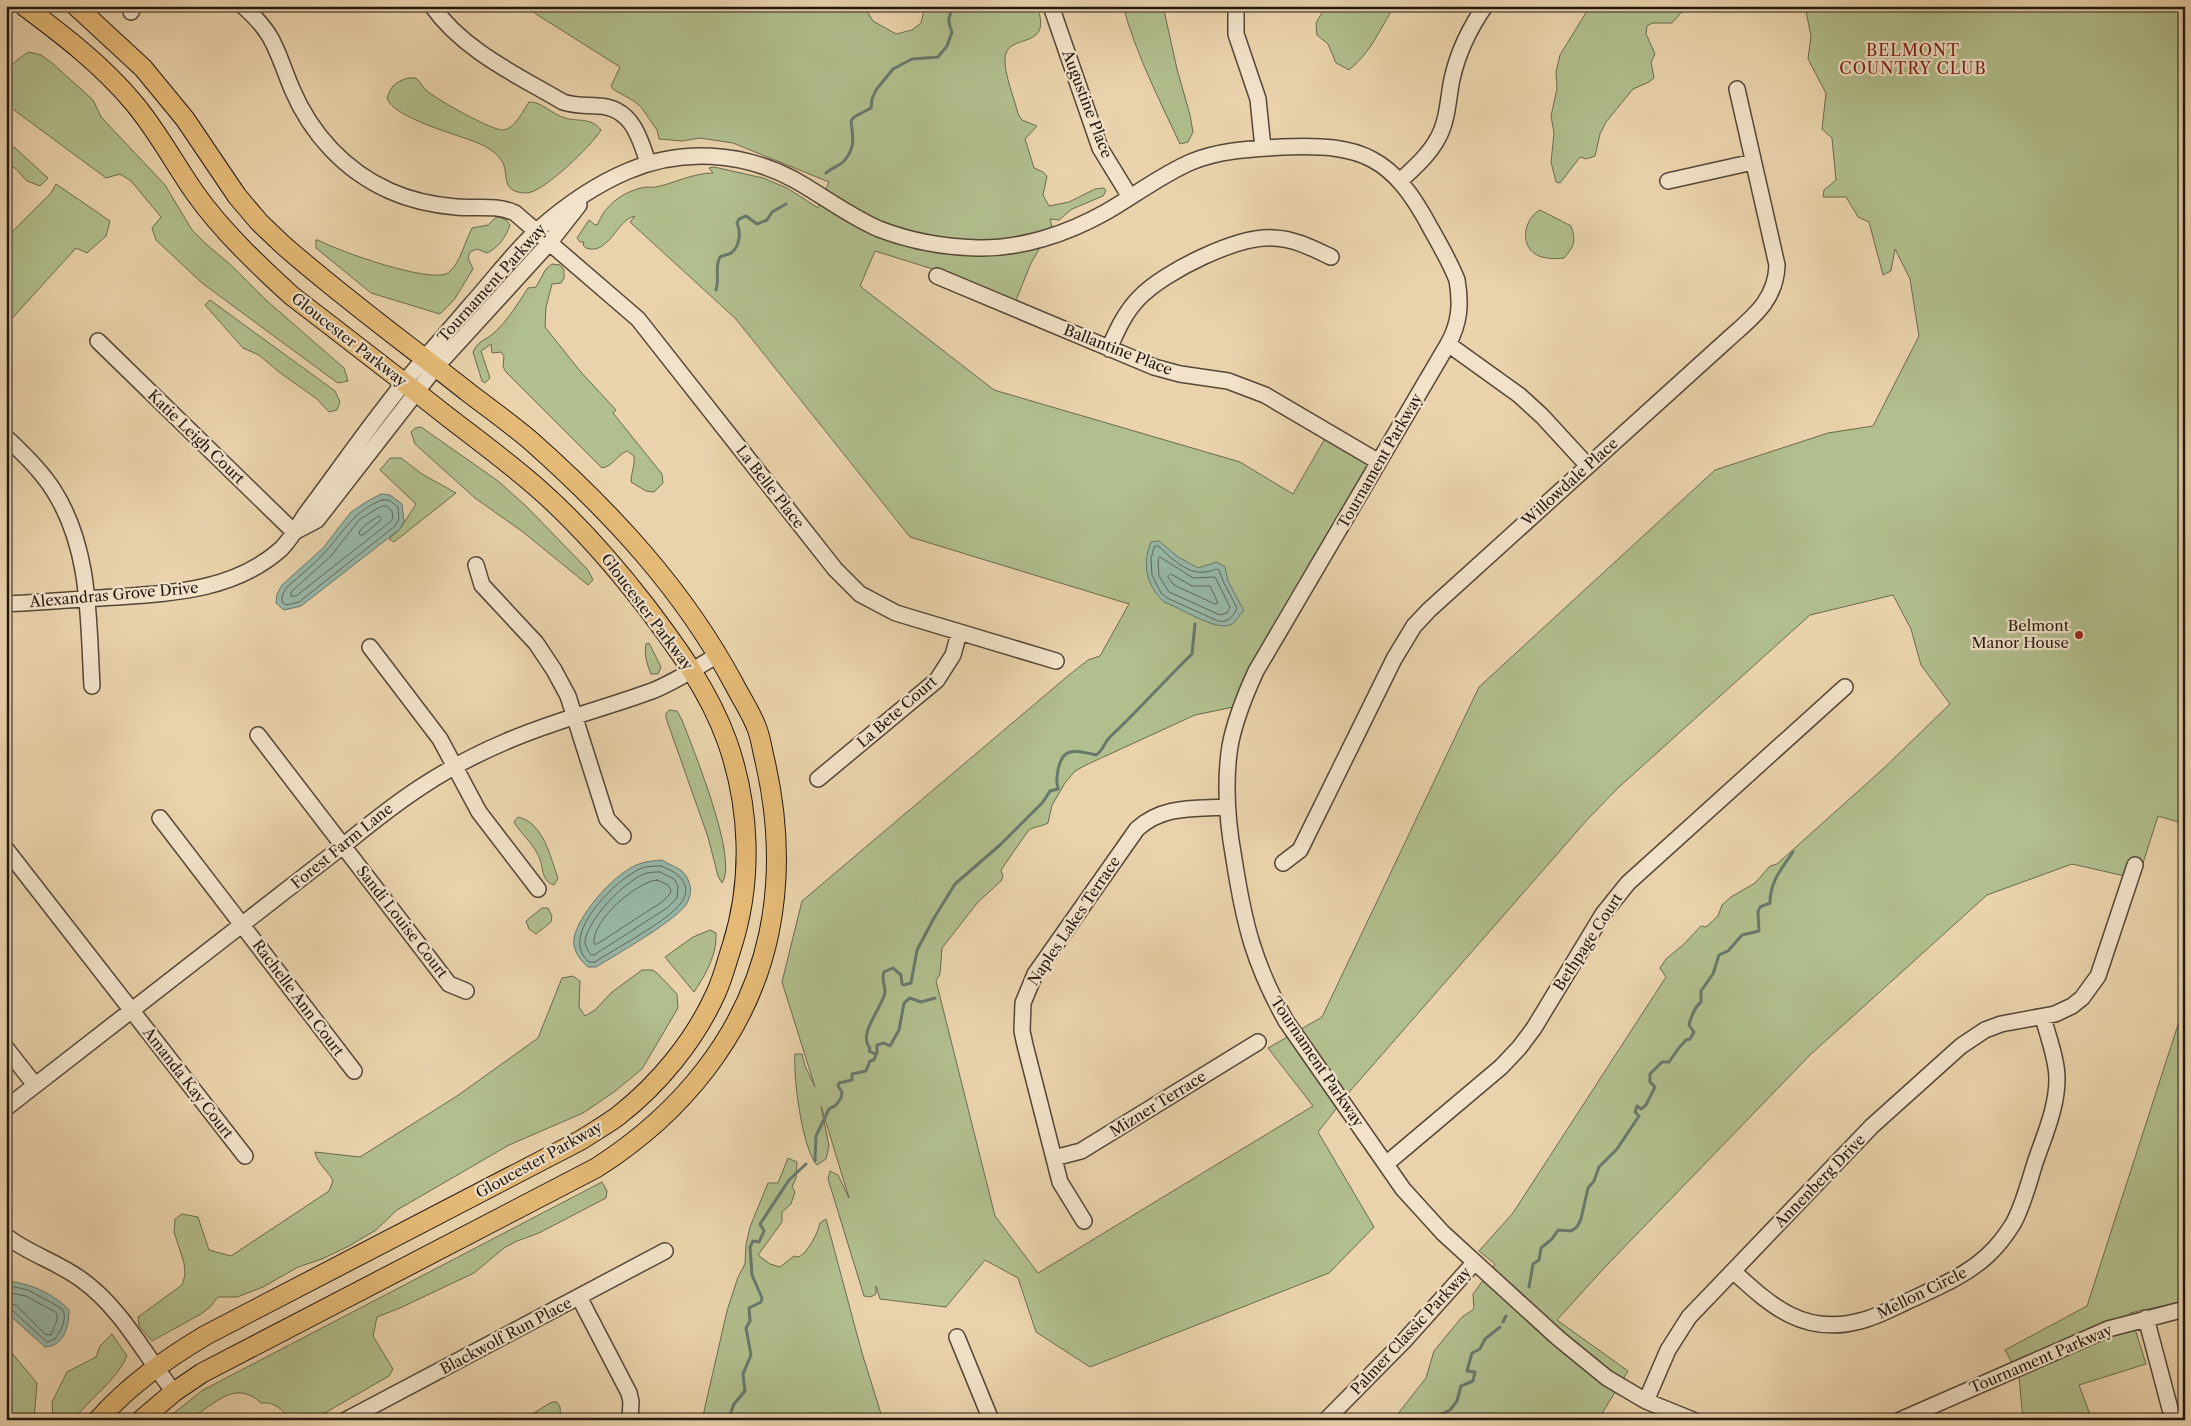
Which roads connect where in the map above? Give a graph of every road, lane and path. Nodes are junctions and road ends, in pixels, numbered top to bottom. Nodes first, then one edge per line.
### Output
1 (24, 6) edge
2 (76, 6) edge
3 (243, 6) edge
4 (432, 6) edge
5 (1051, 6) edge
6 (1236, 6) edge
7 (1485, 6) edge
8 (1737, 89) dead end
9 (1263, 148) junction
10 (1753, 162) junction
11 (648, 163) junction
12 (1400, 181) junction
13 (1668, 182) dead end
14 (587, 194) junction
15 (1130, 197) junction
16 (537, 231) junction
17 (550, 242) junction
18 (1331, 257) dead end
19 (937, 276) dead end
20 (98, 341) dead end
21 (1448, 344) junction
22 (1109, 349) junction
23 (431, 363) junction
24 (410, 388) junction
25 (6, 437) edge
26 (1379, 462) junction
27 (1588, 466) junction
28 (294, 532) junction
29 (476, 566) dead end
30 (87, 599) junction
31 (6, 604) edge
32 (959, 633) junction
33 (370, 647) dead end
34 (718, 654) junction
35 (1056, 661) dead end
36 (692, 671) junction
37 (92, 686) dead end
38 (1846, 687) dead end
39 (574, 718) junction
40 (258, 735) dead end
41 (454, 766) junction
42 (818, 780) dead end
43 (1227, 807) junction
44 (160, 818) dead end
45 (623, 836) dead end
46 (343, 846) junction
47 (6, 849) edge
48 (1283, 863) dead end
49 (2135, 865) dead end
50 (538, 889) dead end
51 (242, 925) junction
52 (466, 991) dead end
53 (132, 1011) junction
54 (2043, 1017) junction
55 (1258, 1042) dead end
56 (6, 1048) edge
57 (354, 1071) dead end
58 (35, 1084) junction
59 (6, 1108) edge
60 (244, 1156) dead end
61 (1054, 1158) junction
62 (1386, 1164) junction
63 (1084, 1221) dead end
64 (6, 1236) edge
65 (665, 1251) dead end
66 (1474, 1263) junction
67 (1733, 1271) junction
68 (580, 1297) junction
69 (2185, 1309) edge
70 (2146, 1318) junction
71 (957, 1336) dead end
72 (155, 1368) junction
73 (174, 1392) junction
74 (1646, 1401) junction
75 (98, 1420) edge
76 (140, 1420) edge
77 (346, 1420) edge
78 (630, 1420) edge
79 (991, 1420) edge
80 (1326, 1420) edge
81 (1694, 1420) edge
82 (1900, 1420) edge
83 (2173, 1420) edge

1 - 24 main road, Gloucester Parkway
2 - 23 main road, Gloucester Parkway
3 - 16 street, La Belle Place
4 - 11 street
5 - 15 street, Augustine Place
6 - 9 street
7 - 12 street
8 - 10 street, Willowdale Place
9 - 12 street, Tournament Parkway
9 - 15 street, Tournament Parkway
10 - 13 street
10 - 27 street, Willowdale Place
11 - 14 street, Tournament Parkway
11 - 15 street, Tournament Parkway
12 - 21 street, Tournament Parkway
14 - 16 street, Tournament Parkway
14 - 17 street, Tournament Parkway
16 - 17 street, La Belle Place
16 - 23 street, Tournament Parkway
17 - 23 street, Tournament Parkway
17 - 32 street, La Belle Place
18 - 22 street
19 - 22 street, Ballantine Place
20 - 28 street, Katie Leigh Court
21 - 26 street, Tournament Parkway
21 - 27 street
22 - 26 street, Ballantine Place
23 - 24 street, Alexandras Grove Drive
23 - 34 main road, Gloucester Parkway
24 - 28 street, Alexandras Grove Drive
24 - 36 main road, Gloucester Parkway
25 - 30 street
26 - 43 street, Tournament Parkway
27 - 48 street, Willowdale Place
28 - 30 street, Alexandras Grove Drive
29 - 39 street
30 - 31 street, Alexandras Grove Drive
30 - 37 street
32 - 35 street, La Belle Place
32 - 42 street, La Bete Court
33 - 41 street
34 - 36 street, Forest Farm Lane
34 - 73 main road, Gloucester Parkway
36 - 39 street, Forest Farm Lane
36 - 72 main road, Gloucester Parkway
38 - 62 street, Bethpage Court
39 - 41 street, Forest Farm Lane
39 - 45 street
40 - 46 street, Sandi Louise Court
41 - 46 street, Forest Farm Lane
41 - 50 street
43 - 61 street, Naples Lakes Terrace
43 - 62 street, Tournament Parkway
44 - 51 street, Rachelle Ann Court
46 - 51 street, Forest Farm Lane
46 - 52 street, Sandi Louise Court
47 - 53 street, Amanda Kay Court
49 - 54 street, Annenberg Drive
51 - 53 street, Forest Farm Lane
51 - 57 street, Rachelle Ann Court
53 - 58 street, Forest Farm Lane
53 - 60 street, Amanda Kay Court
54 - 67 street, Annenberg Drive
54 - 67 street, Mellon Circle
55 - 61 street, Mizner Terrace
56 - 58 street
58 - 59 street, Forest Farm Lane
61 - 63 street, Naples Lakes Terrace
62 - 66 street, Tournament Parkway
64 - 72 street
65 - 68 street, Blackwolf Run Place
66 - 74 street, Tournament Parkway
66 - 80 street, Palmer Classic Parkway
67 - 74 street, Annenberg Drive
68 - 77 street, Blackwolf Run Place
68 - 78 street
69 - 70 street, Tournament Parkway
70 - 82 street, Tournament Parkway
70 - 83 street
71 - 79 street
72 - 73 street
72 - 75 main road, Gloucester Parkway
73 - 76 main road, Gloucester Parkway
74 - 81 street, Tournament Parkway

